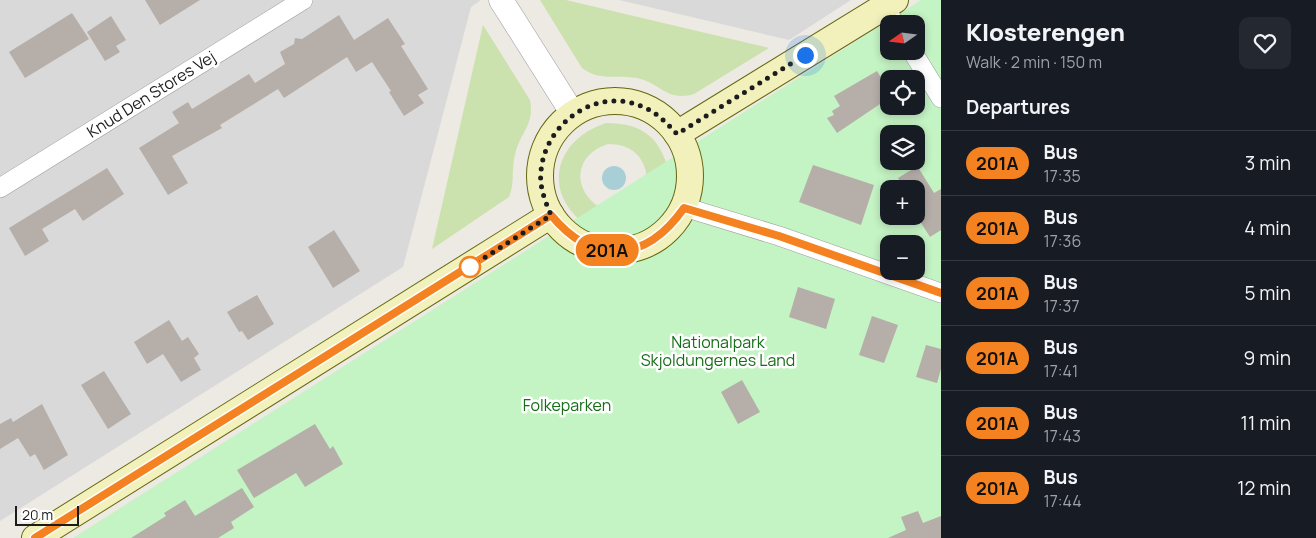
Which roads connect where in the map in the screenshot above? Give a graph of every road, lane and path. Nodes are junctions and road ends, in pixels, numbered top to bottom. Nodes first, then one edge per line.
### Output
1 (303, 0) edge
2 (501, 0) edge
3 (889, 8) edge
4 (918, 60) edge
5 (941, 98) edge
6 (573, 114) junction
7 (677, 134) junction
8 (0, 188) edge
9 (684, 208) junction
10 (551, 215) junction
11 (941, 293) edge
12 (35, 538) edge

1 - 8 street, Knud Den Stores Vej
2 - 6 street
3 - 7 main road
4 - 5 street
6 - 7 main road
6 - 10 main road
7 - 9 main road
9 - 10 main road
9 - 11 street
10 - 12 main road

